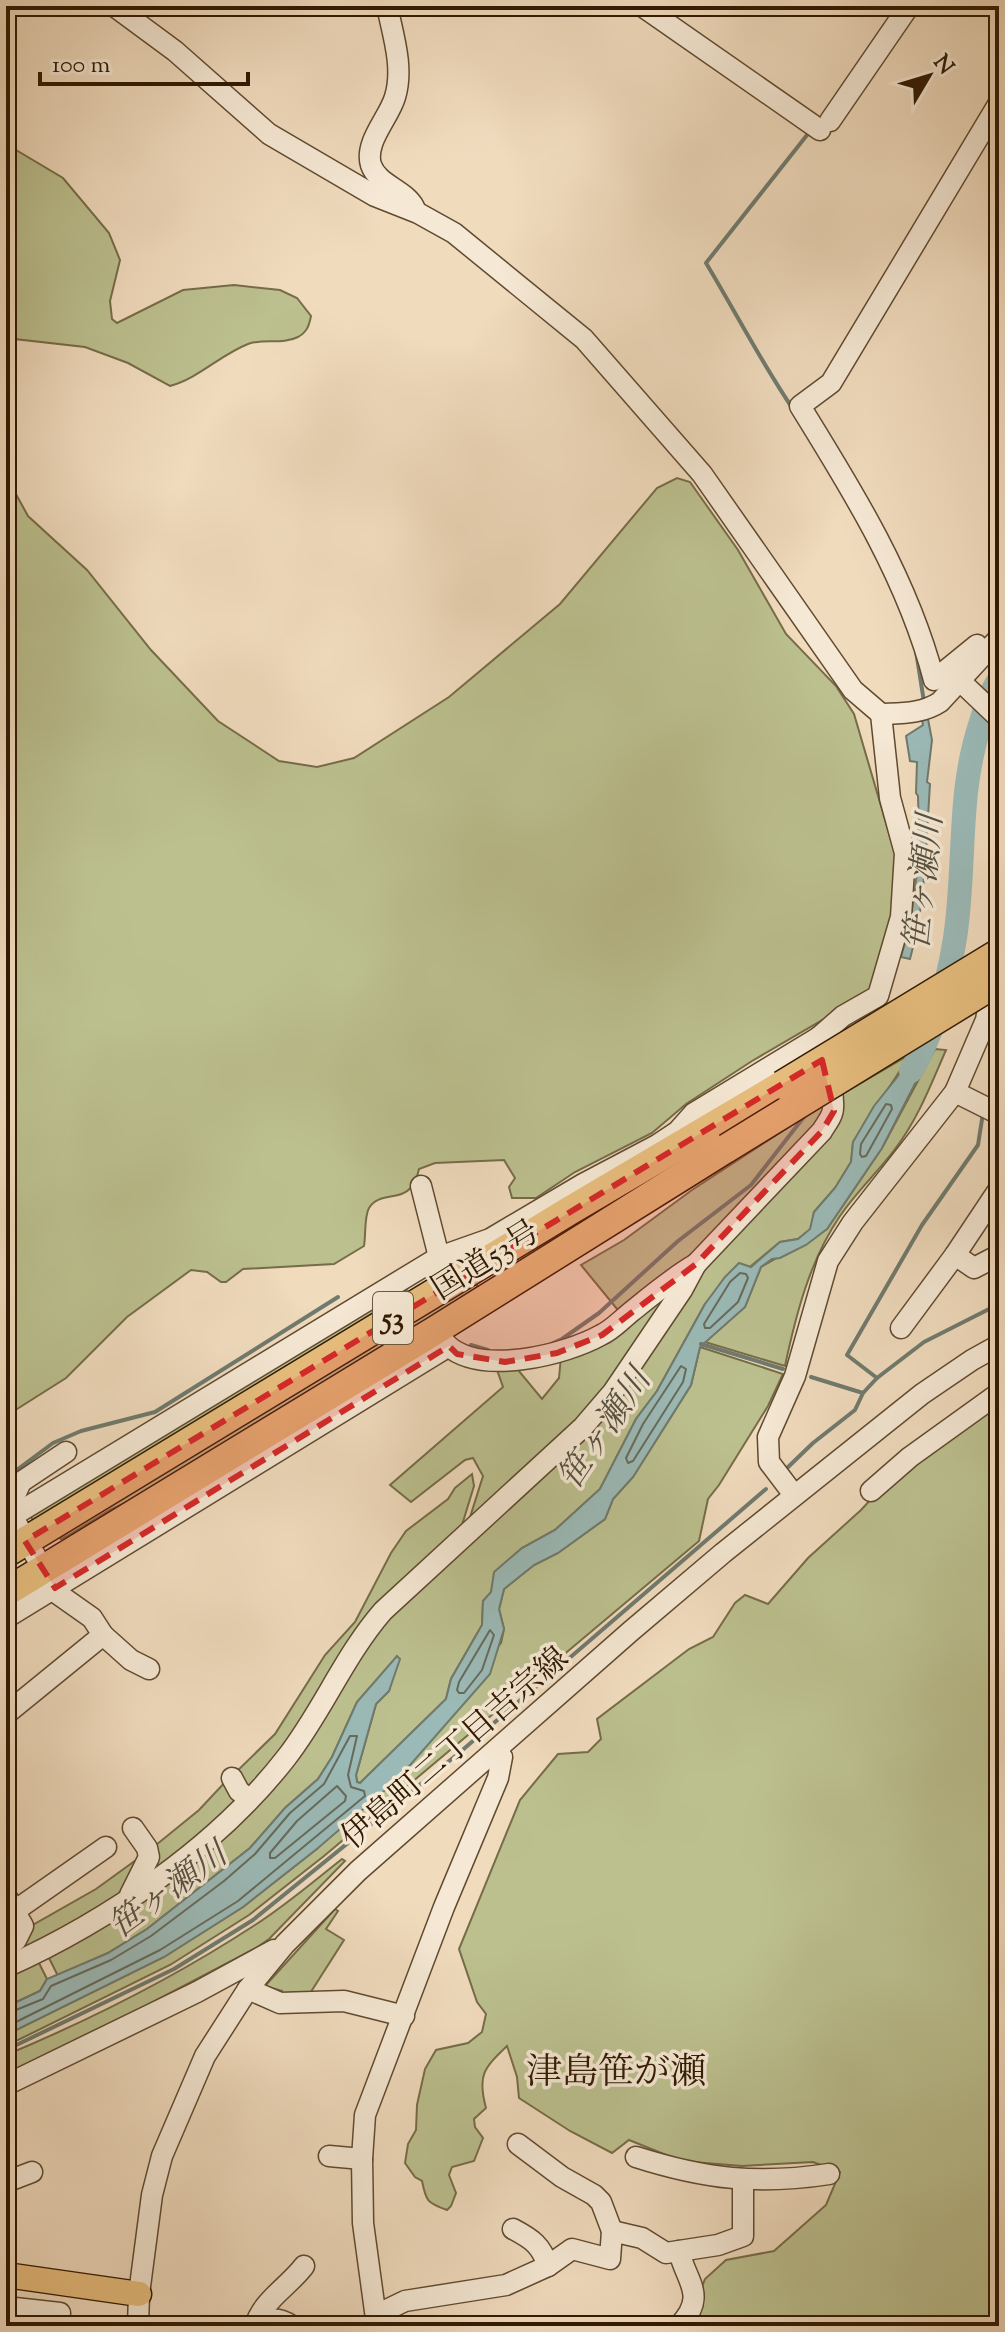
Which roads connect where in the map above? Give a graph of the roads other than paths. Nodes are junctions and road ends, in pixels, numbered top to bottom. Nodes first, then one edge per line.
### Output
1 (114, 6) edge
2 (387, 6) edge
3 (642, 6) edge
4 (909, 6) edge
5 (999, 103) edge
6 (418, 213) junction
7 (999, 637) edge
8 (962, 684) junction
9 (881, 714) junction
10 (999, 718) edge
11 (999, 944) edge
12 (999, 953) edge
13 (999, 981) edge
14 (992, 1015) edge
15 (819, 1037) junction
16 (955, 1092) junction
17 (990, 1109) edge
18 (421, 1186) dead end
19 (999, 1189) edge
20 (955, 1255) junction
21 (999, 1255) edge
22 (439, 1257) junction
23 (696, 1264) junction
24 (411, 1274) junction
25 (426, 1298) junction
26 (901, 1328) dead end
27 (442, 1338) junction
28 (999, 1345) edge
29 (999, 1393) edge
30 (66, 1452) dead end
31 (871, 1491) dead end
32 (794, 1495) junction
33 (12, 1532) edge
34 (48, 1579) junction
35 (6, 1592) edge
36 (6, 1618) edge
37 (103, 1635) junction
38 (149, 1669) dead end
39 (6, 1714) edge
40 (496, 1750) junction
41 (232, 1778) dead end
42 (249, 1799) junction
43 (133, 1828) dead end
44 (106, 1847) dead end
45 (130, 1899) junction
46 (11, 1903) edge
47 (285, 1944) junction
48 (6, 1947) edge
49 (6, 1967) edge
50 (248, 1989) junction
51 (404, 2016) junction
52 (6, 2085) edge
53 (518, 2144) dead end
54 (329, 2156) dead end
55 (636, 2157) dead end
56 (362, 2159) junction
57 (32, 2172) dead end
58 (829, 2174) dead end
59 (743, 2181) junction
60 (6, 2182) edge
61 (513, 2229) dead end
62 (612, 2231) junction
63 (679, 2251) junction
64 (304, 2266) dead end
65 (548, 2266) junction
66 (6, 2275) edge
67 (63, 2284) junction
68 (139, 2294) junction
69 (6, 2307) edge
70 (53, 2320) edge
71 (377, 2320) edge
72 (138, 2326) edge
73 (255, 2326) edge
74 (292, 2326) edge
75 (679, 2326) edge

1 - 6 street
2 - 6 street
3 - 4 street
5 - 7 street
6 - 9 street
7 - 8 street
8 - 9 street
8 - 10 street
9 - 15 street
11 - 14 street
12 - 25 highway, 国道53号 / 53, bridge
13 - 27 highway, 国道53号 / 53, bridge
14 - 16 street
15 - 22 street
15 - 23 street
16 - 17 street
16 - 32 street
18 - 22 street
19 - 20 street
20 - 21 street
20 - 26 street
22 - 24 street
23 - 27 street
23 - 42 street
24 - 25 street
24 - 33 street
25 - 33 highway, 国道53号 / 53
27 - 34 highway, 国道53号 / 53
28 - 32 street, 伊島町二丁目吉宗線
29 - 31 street
30 - 33 street
32 - 40 street, 伊島町二丁目吉宗線
33 - 34 street
34 - 35 highway, 国道53号 / 53
34 - 36 street
34 - 37 street
37 - 38 street
37 - 39 street
40 - 47 street, 伊島町二丁目吉宗線
40 - 51 street
41 - 42 street
42 - 45 street
43 - 45 street
44 - 46 street
45 - 49 street
46 - 48 street
47 - 50 street, 伊島町二丁目吉宗線
47 - 52 street
50 - 51 street
50 - 68 street, 伊島町二丁目吉宗線
51 - 56 street
53 - 62 street
54 - 56 street
55 - 59 street
56 - 71 street
57 - 60 street
58 - 59 street
59 - 63 street
61 - 65 street
62 - 63 street
62 - 65 street
63 - 75 street
64 - 73 street
65 - 71 street
66 - 67 main road
67 - 68 main road
67 - 70 street
68 - 72 street, 伊島町二丁目吉宗線
69 - 70 street
73 - 74 street

